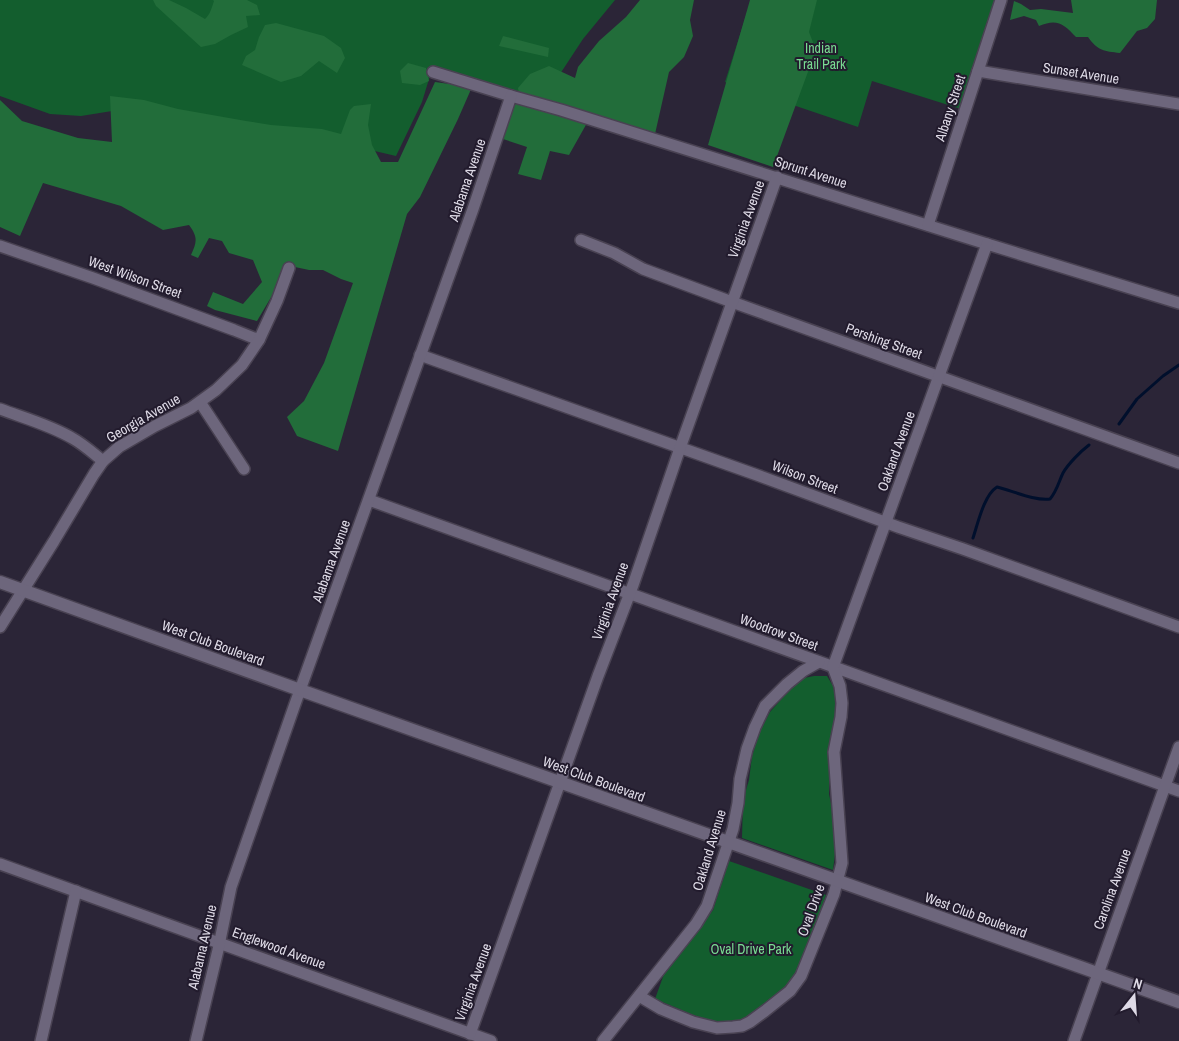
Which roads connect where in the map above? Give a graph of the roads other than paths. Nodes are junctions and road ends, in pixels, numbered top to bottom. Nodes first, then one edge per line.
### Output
1 (1001, 0) edge
2 (978, 71) junction
3 (433, 72) dead end
4 (511, 96) junction
5 (1179, 104) edge
6 (777, 177) junction
7 (928, 225) junction
8 (581, 240) dead end
9 (987, 244) junction
10 (0, 246) edge
11 (288, 268) dead end
12 (732, 302) junction
13 (1179, 304) edge
14 (259, 340) junction
15 (420, 355) junction
16 (938, 376) junction
17 (200, 402) junction
18 (0, 409) edge
19 (680, 448) junction
20 (103, 461) junction
21 (1179, 462) edge
22 (244, 470) dead end
23 (368, 500) junction
24 (886, 523) junction
25 (0, 582) edge
26 (23, 591) junction
27 (629, 594) junction
28 (0, 627) edge
29 (1179, 628) edge
30 (819, 662) junction
31 (833, 667) junction
32 (300, 690) junction
33 (1179, 747) edge
34 (560, 782) junction
35 (1165, 786) junction
36 (1179, 791) edge
37 (728, 842) junction
38 (0, 864) edge
39 (838, 882) junction
40 (76, 891) junction
41 (219, 943) junction
42 (1098, 974) junction
43 (639, 996) junction
44 (1179, 1002) edge
45 (470, 1034) junction
46 (41, 1041) edge
47 (196, 1041) edge
48 (490, 1041) edge
49 (603, 1041) edge
50 (1074, 1041) edge

1 - 2 street, Albany Street
2 - 5 street, Sunset Avenue
2 - 7 street, Albany Street
3 - 4 street, Sprunt Avenue
4 - 6 street, Sprunt Avenue
4 - 15 street, Alabama Avenue
6 - 7 street, Sprunt Avenue
6 - 12 street, Virginia Avenue
7 - 9 street, Sprunt Avenue
8 - 12 street, Pershing Street
9 - 13 street, Sprunt Avenue
9 - 16 street, Oakland Avenue
10 - 14 street, West Wilson Street
11 - 14 street, Georgia Avenue
12 - 16 street, Pershing Street
12 - 19 street, Virginia Avenue
14 - 17 street, Georgia Avenue
15 - 19 street, Wilson Street
15 - 23 street, Alabama Avenue
16 - 21 street, Pershing Street
16 - 24 street, Oakland Avenue
17 - 20 street, Georgia Avenue
17 - 22 street
18 - 20 street
19 - 24 street, Wilson Street
19 - 27 street, Virginia Avenue
20 - 26 street, Georgia Avenue
23 - 27 street, Woodrow Street
23 - 32 street, Alabama Avenue
24 - 29 street, Wilson Street
24 - 31 street, Oakland Avenue
25 - 26 street, West Club Boulevard
26 - 28 street, Georgia Avenue
26 - 32 street, West Club Boulevard
27 - 30 street, Woodrow Street
27 - 34 street, Virginia Avenue
30 - 31 street, Woodrow Street
30 - 37 street, Oakland Avenue
31 - 35 street, Woodrow Street
31 - 39 street, Oval Drive
32 - 34 street, West Club Boulevard
32 - 41 street, Alabama Avenue
33 - 35 street, Carolina Avenue
34 - 37 street, West Club Boulevard
34 - 45 street, Virginia Avenue
35 - 36 street, Woodrow Street
35 - 42 street, Carolina Avenue
37 - 39 street, West Club Boulevard
37 - 43 street, Oakland Avenue
38 - 40 street, Englewood Avenue
39 - 42 street, West Club Boulevard
39 - 43 street, Oval Drive
40 - 41 street, Englewood Avenue
40 - 46 street
41 - 45 street, Englewood Avenue
41 - 47 street, Alabama Avenue
42 - 44 street, West Club Boulevard
42 - 50 street, Carolina Avenue
43 - 49 street, Oakland Avenue
45 - 48 street, Englewood Avenue

